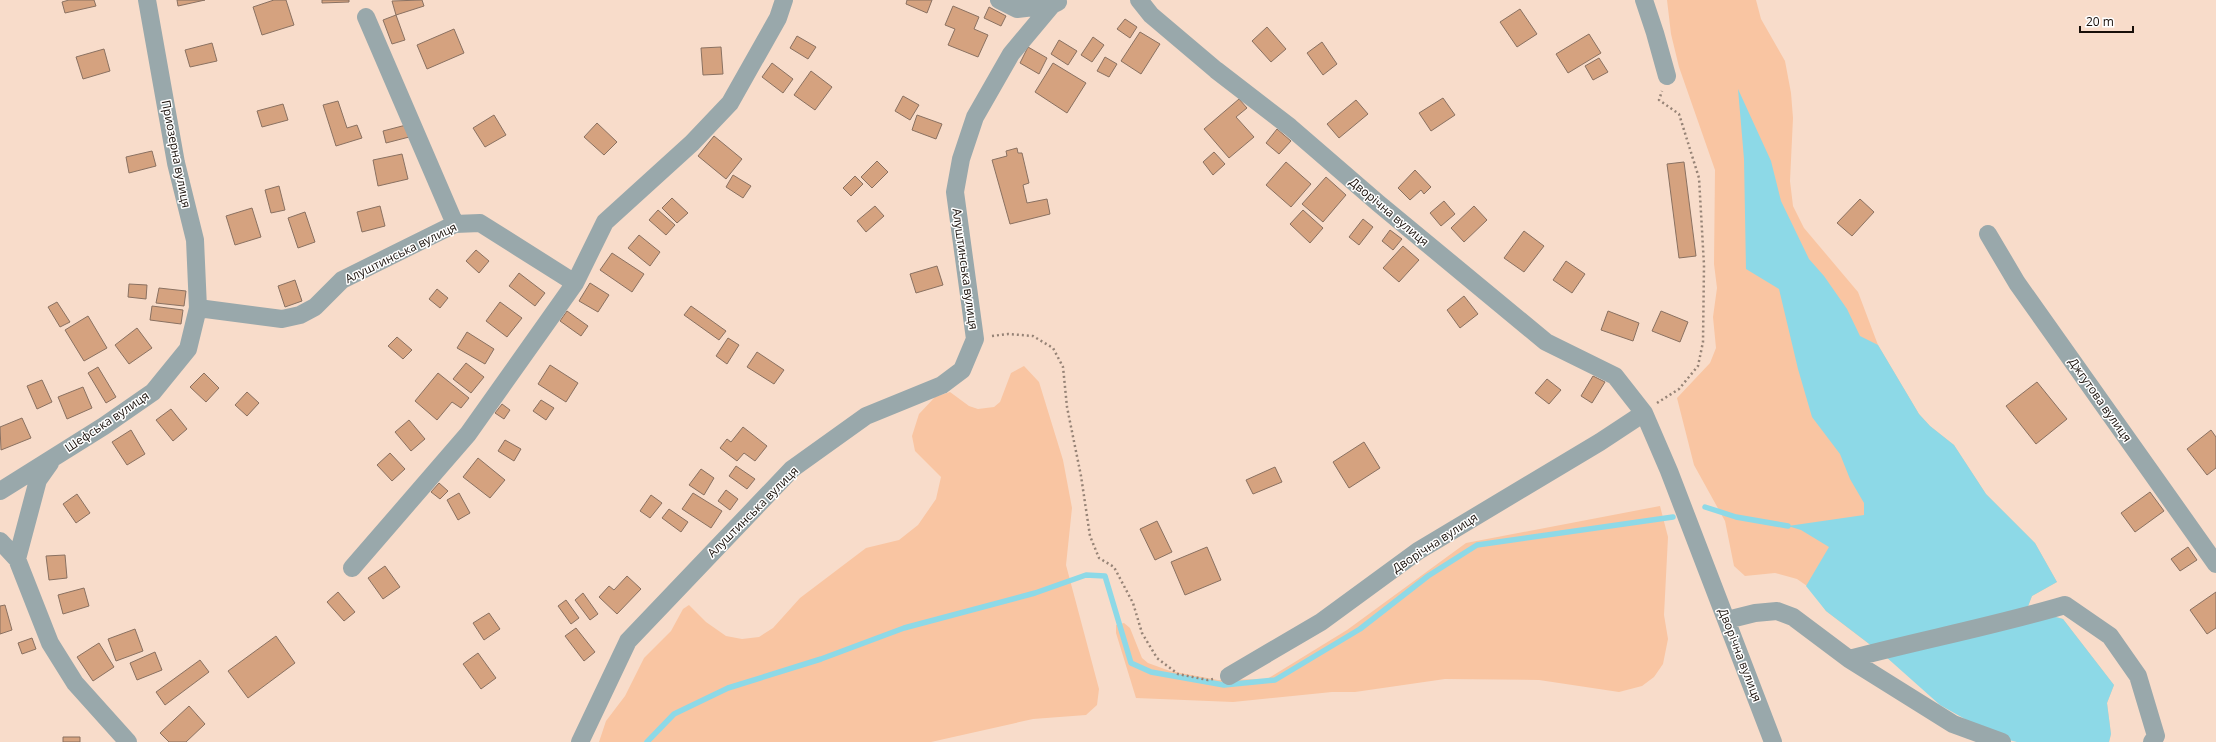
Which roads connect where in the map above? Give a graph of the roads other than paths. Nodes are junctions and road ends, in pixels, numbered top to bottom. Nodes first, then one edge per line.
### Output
1 (147, 0) edge
2 (784, 0) edge
3 (999, 0) edge
4 (1139, 0) edge
5 (1644, 0) edge
6 (1057, 2) edge
7 (366, 17) dead end
8 (1666, 76) road end
9 (455, 224) junction
10 (1988, 234) dead end
11 (575, 283) junction
12 (198, 308) junction
13 (1644, 413) junction
14 (54, 457) junction
15 (0, 492) edge
16 (0, 541) edge
17 (17, 559) junction
18 (2216, 564) edge
19 (352, 568) dead end
20 (1727, 620) junction
21 (1849, 659) junction
22 (1229, 676) road end
23 (128, 742) edge
24 (580, 742) edge
25 (1773, 742) edge
26 (2002, 742) edge
27 (2152, 742) edge

1 - 12 street, Приозерна вулиця
2 - 11 street
3 - 6 street
4 - 13 street, Дворічна вулиця
5 - 8 street
6 - 24 street, Алуштинська вулиця
7 - 9 street
9 - 11 street, Алуштинська вулиця
9 - 12 street, Алуштинська вулиця
10 - 18 street, Джгутова вулиця
11 - 19 street
12 - 14 street, Шефська вулиця
13 - 20 street, Дворічна вулиця
13 - 22 street, Дворічна вулиця
14 - 15 street, Шефська вулиця
14 - 17 street
16 - 17 street
17 - 23 street
20 - 21 street
20 - 25 street, Дворічна вулиця
21 - 26 street
21 - 27 street

